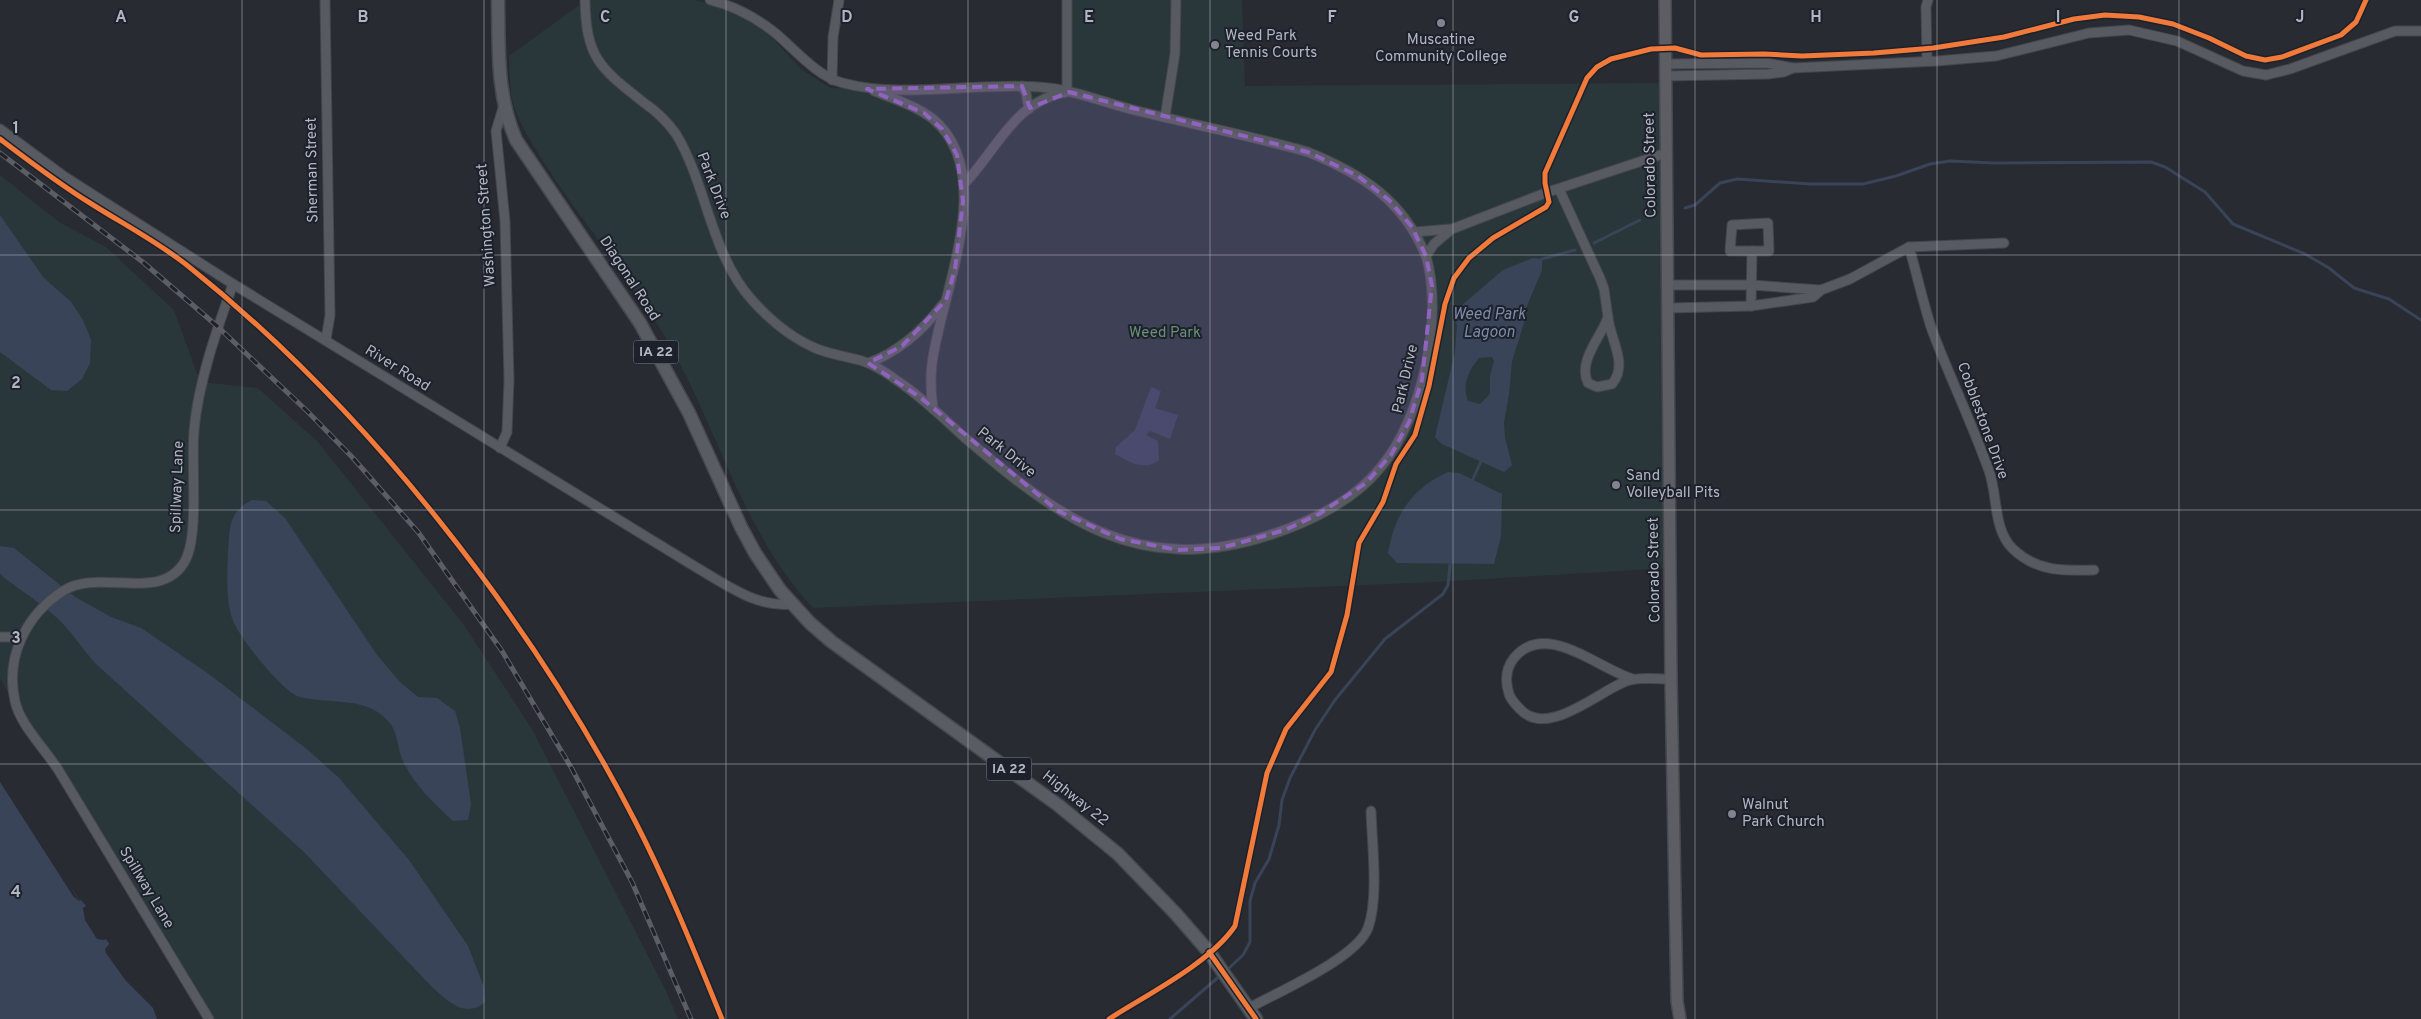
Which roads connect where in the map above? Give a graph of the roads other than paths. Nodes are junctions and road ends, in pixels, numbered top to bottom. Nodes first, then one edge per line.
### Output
1 (325, 0) edge
2 (498, 0) edge
3 (585, 0) edge
4 (710, 0) edge
5 (839, 0) edge
6 (1067, 0) edge
7 (1176, 0) edge
8 (1665, 0) edge
9 (1928, 0) edge
10 (2421, 31) edge
11 (1927, 62) junction
12 (1665, 70) junction
13 (832, 80) junction
14 (1022, 86) junction
15 (867, 89) junction
16 (1066, 92) junction
17 (503, 108) junction
18 (1029, 108) junction
19 (1165, 117) junction
20 (0, 128) edge
21 (1666, 153) junction
22 (963, 185) junction
23 (1559, 188) junction
24 (1452, 229) junction
25 (1415, 232) junction
26 (2004, 243) dead end
27 (1909, 247) junction
28 (1752, 251) junction
29 (1426, 256) junction
30 (234, 284) junction
31 (1667, 285) junction
32 (1751, 285) junction
33 (1821, 290) junction
34 (946, 300) junction
35 (1752, 306) junction
36 (1668, 308) junction
37 (1608, 317) junction
38 (326, 339) junction
39 (868, 363) junction
40 (933, 409) junction
41 (500, 448) junction
42 (2094, 570) dead end
43 (792, 604) junction
44 (0, 637) edge
45 (20, 637) junction
46 (1633, 679) junction
47 (1671, 680) junction
48 (1371, 811) dead end
49 (1253, 1014) edge
50 (209, 1019) edge
51 (1680, 1019) edge

1 - 38 street, Sherman Street
2 - 17 main road, Washington Street / IA 22
3 - 39 street, Park Drive
4 - 13 street, Park Drive
5 - 13 street
6 - 16 street
7 - 19 street
8 - 12 street, Colorado Street
9 - 11 street
10 - 11 street
11 - 12 street
12 - 21 street, Colorado Street
13 - 15 street, Park Drive
14 - 15 street, Park Drive
14 - 16 street, Park Drive
14 - 18 street
15 - 22 street
16 - 18 street
16 - 19 street, Park Drive
17 - 41 street, Washington Street
17 - 43 main road, Diagonal Road / IA 22
18 - 22 street
19 - 25 street, Park Drive
20 - 30 street, River Road
21 - 23 street
21 - 31 street, Colorado Street
22 - 34 street
23 - 24 street
23 - 37 street
24 - 25 street
24 - 29 street
25 - 29 street, Park Drive
26 - 27 street
27 - 33 street
27 - 42 street, Cobblestone Drive
28 - 28 street
28 - 32 street
29 - 40 street, Park Drive
30 - 38 street, River Road
30 - 45 street, Spillway Lane
31 - 32 street
31 - 36 street, Colorado Street
32 - 33 street
32 - 35 street
33 - 35 street
34 - 39 street
34 - 40 street
35 - 36 street
36 - 47 street, Colorado Street
37 - 37 street
38 - 41 street, River Road
39 - 40 street, Park Drive
41 - 43 street, River Road
43 - 49 main road, Highway 22 / IA 22
44 - 45 street
45 - 50 street, Spillway Lane
46 - 46 street
46 - 47 street
47 - 51 street, Colorado Street
48 - 49 street

